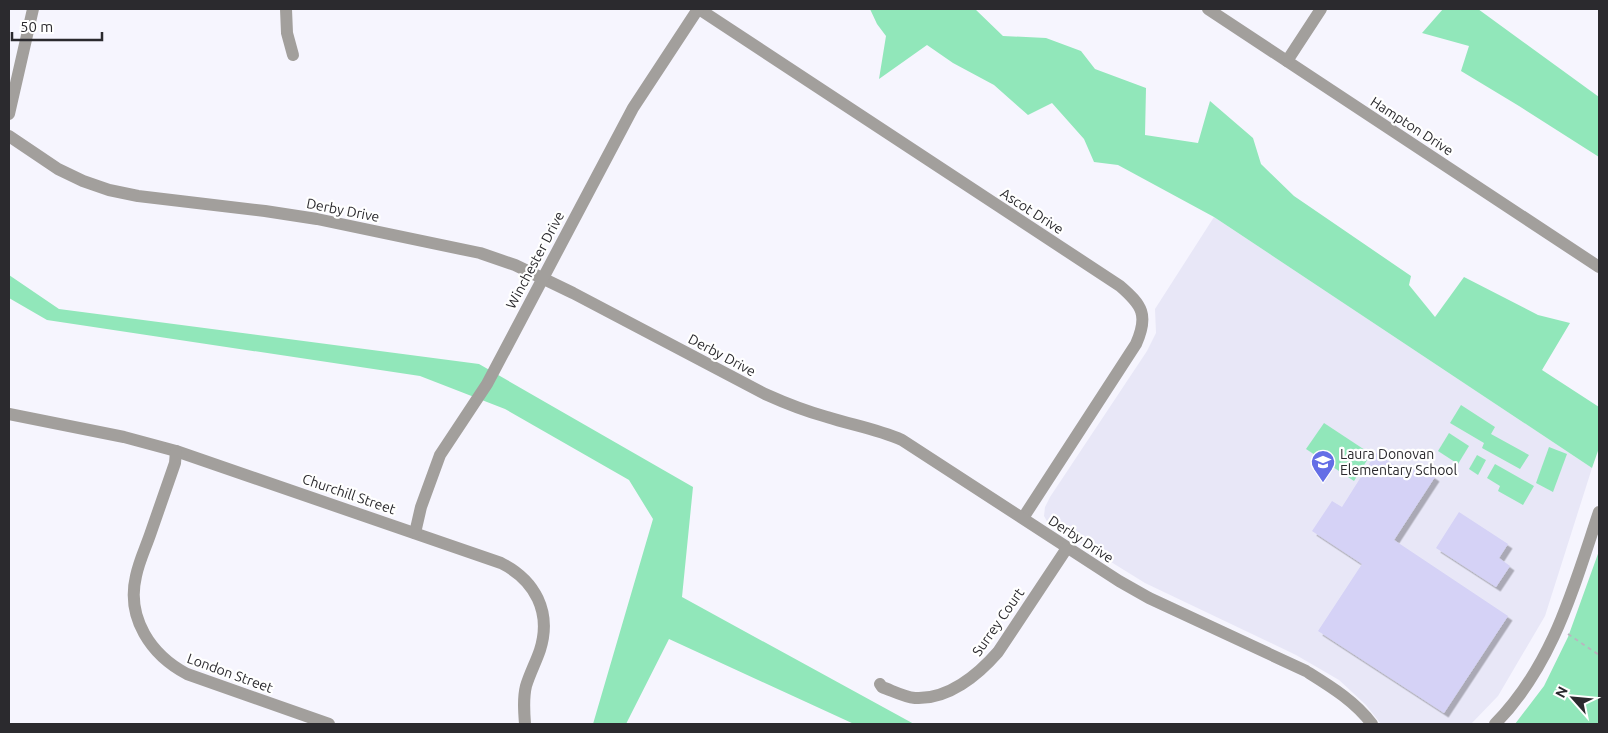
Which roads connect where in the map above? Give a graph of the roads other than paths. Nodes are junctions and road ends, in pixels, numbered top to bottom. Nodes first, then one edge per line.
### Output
1 (33, 9) edge
2 (286, 9) edge
3 (698, 9) edge
4 (1208, 9) edge
5 (1321, 9) edge
6 (293, 55) dead end
7 (1287, 61) junction
8 (9, 114) edge
9 (9, 136) edge
10 (1599, 268) edge
11 (543, 278) junction
12 (9, 414) edge
13 (176, 451) junction
14 (1599, 512) edge
15 (1023, 518) junction
16 (415, 533) junction
17 (1067, 548) junction
18 (880, 684) dead end
19 (329, 724) edge
20 (524, 724) edge
21 (1372, 724) edge
22 (1495, 724) edge

1 - 8 street
2 - 6 street
3 - 11 street, Winchester Drive
3 - 15 street, Ascot Drive
4 - 7 street, Hampton Drive
5 - 7 street
7 - 10 street, Hampton Drive
9 - 11 street, Derby Drive
11 - 15 street, Derby Drive
11 - 16 street, Winchester Drive
12 - 13 street, Churchill Street
13 - 16 street, Churchill Street
13 - 19 street, London Street
14 - 22 street
15 - 17 street, Derby Drive
16 - 20 street, Churchill Street
17 - 18 street, Surrey Court
17 - 21 street, Derby Drive

